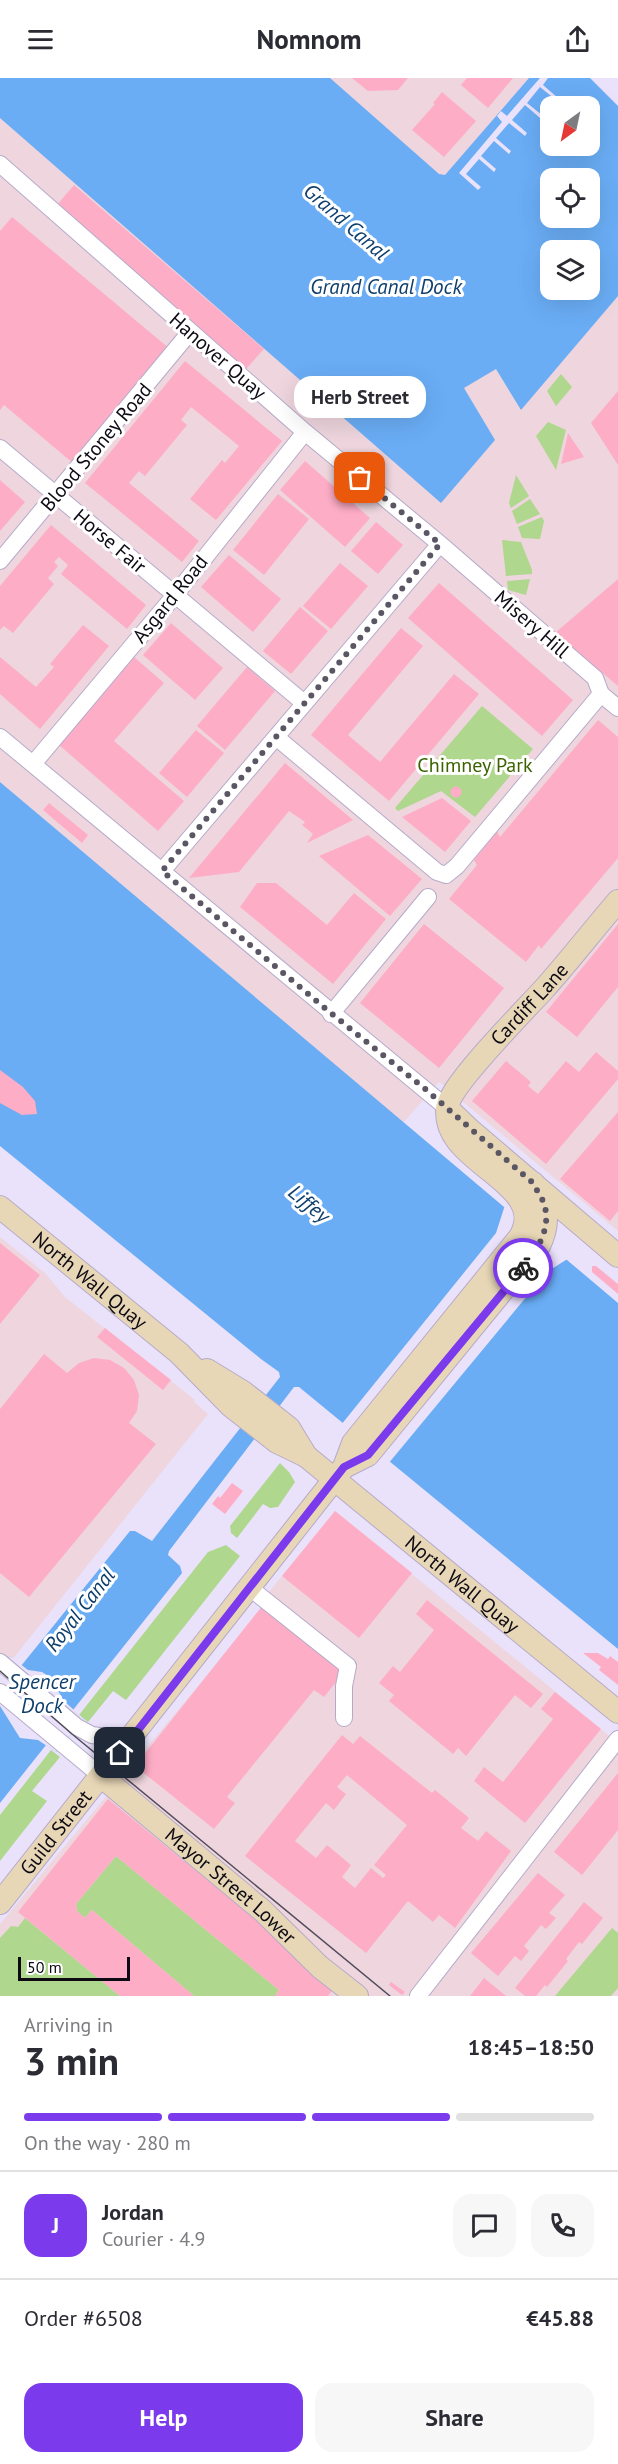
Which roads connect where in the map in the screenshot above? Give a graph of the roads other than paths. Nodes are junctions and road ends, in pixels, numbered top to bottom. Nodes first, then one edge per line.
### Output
1 (0, 164) edge
2 (190, 332) junction
3 (305, 432) junction
4 (0, 448) edge
5 (56, 495) junction
6 (440, 544) junction
7 (0, 561) edge
8 (174, 595) junction
9 (601, 694) junction
10 (304, 703) junction
11 (618, 708) edge
12 (276, 736) junction
13 (0, 737) edge
14 (33, 764) junction
15 (162, 871) junction
16 (428, 897) dead end
17 (618, 901) edge
18 (332, 1014) junction
19 (447, 1108) junction
20 (533, 1183) junction
21 (0, 1207) edge
22 (618, 1256) edge
23 (360, 1449) junction
24 (339, 1473) junction
25 (250, 1588) junction
26 (2, 1663) edge
27 (0, 1692) edge
28 (618, 1712) edge
29 (344, 1718) dead end
30 (618, 1739) edge
31 (129, 1740) junction
32 (101, 1776) junction
33 (0, 1902) edge
34 (357, 1996) edge
35 (418, 1996) edge

1 - 2 street, Hanover Quay
2 - 3 street, Hanover Quay
2 - 5 street, Blood Stoney Road
3 - 6 street, Hanover Quay
3 - 8 street, Asgard Road
4 - 5 street, Horse Fair
5 - 7 street, Blood Stoney Road
5 - 8 street, Horse Fair
6 - 9 street, Misery Hill
6 - 10 street
8 - 10 street, Horse Fair
8 - 14 street, Asgard Road
9 - 11 street, Misery Hill
9 - 12 street
10 - 12 street
12 - 15 street
13 - 14 street
14 - 15 street
15 - 18 street
16 - 18 street
17 - 19 main road, Cardiff Lane
18 - 19 street
19 - 20 main road
19 - 23 main road
20 - 22 main road
20 - 23 main road
21 - 24 main road, North Wall Quay
23 - 24 main road, Guild Street
24 - 25 main road, Guild Street
24 - 28 main road, North Wall Quay
25 - 29 street
25 - 31 main road, Guild Street
26 - 31 street
27 - 32 street
30 - 35 street
31 - 32 main road, Guild Street
32 - 33 main road, Guild Street
32 - 34 main road, Mayor Street Lower

